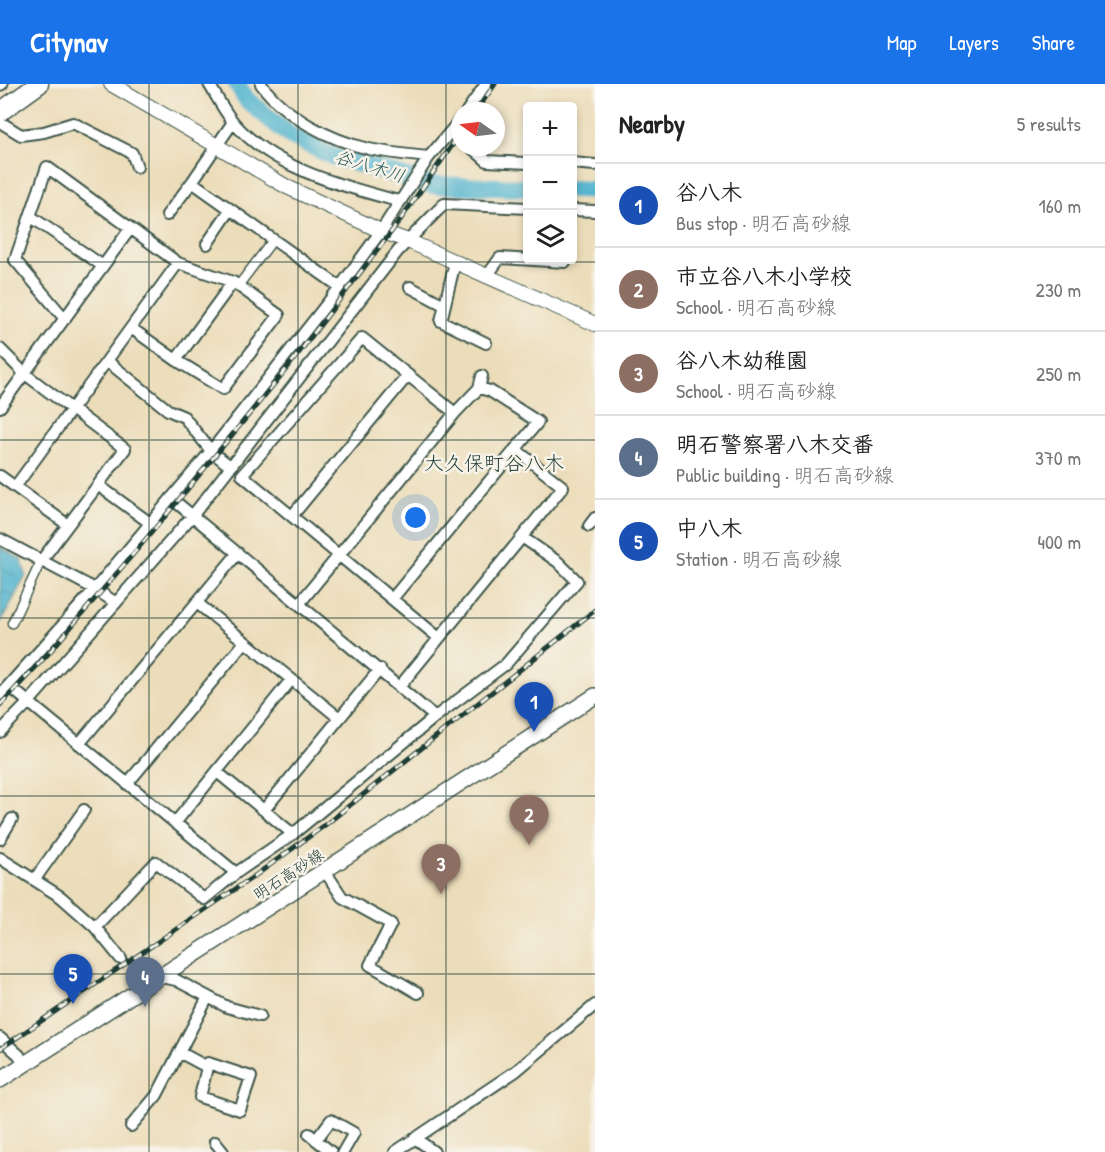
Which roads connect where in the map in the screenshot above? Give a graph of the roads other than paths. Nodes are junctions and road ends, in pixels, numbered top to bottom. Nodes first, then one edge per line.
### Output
1 (39, 84) edge
2 (51, 84) edge
3 (111, 84) edge
4 (209, 84) edge
5 (261, 84) edge
6 (486, 84) edge
7 (12, 87) edge
8 (0, 98) edge
9 (473, 102) edge
10 (0, 112) edge
11 (0, 122) edge
12 (233, 122) junction
13 (451, 139) edge
14 (216, 146) junction
15 (482, 156) edge
16 (429, 158) junction
17 (523, 163) edge
18 (577, 163) edge
19 (595, 165) edge
20 (136, 167) dead end
21 (192, 182) junction
22 (398, 201) junction
23 (523, 208) edge
24 (230, 210) junction
25 (577, 210) edge
26 (595, 211) edge
27 (167, 215) dead end
28 (30, 216) junction
29 (130, 229) junction
30 (381, 231) junction
31 (273, 240) junction
32 (408, 241) junction
33 (207, 244) dead end
34 (523, 259) edge
35 (455, 262) junction
36 (178, 263) junction
37 (103, 266) junction
38 (487, 276) junction
39 (236, 284) junction
40 (340, 287) junction
41 (410, 287) dead end
42 (444, 305) junction
43 (65, 319) junction
44 (595, 324) edge
45 (131, 328) junction
46 (486, 343) dead end
47 (0, 349) edge
48 (176, 360) junction
49 (107, 361) junction
50 (25, 374) junction
51 (408, 375) junction
52 (482, 376) dead end
53 (479, 388) junction
54 (0, 407) edge
55 (72, 409) junction
56 (455, 413) junction
57 (515, 449) junction
58 (211, 451) junction
59 (231, 467) junction
60 (0, 476) edge
61 (98, 485) junction
62 (15, 488) junction
63 (171, 498) junction
64 (193, 515) junction
65 (292, 516) junction
66 (150, 523) junction
67 (68, 525) junction
68 (522, 537) junction
69 (0, 539) edge
70 (238, 553) junction
71 (339, 555) junction
72 (41, 561) junction
73 (95, 589) junction
74 (392, 599) junction
75 (116, 603) junction
76 (197, 603) junction
77 (299, 604) junction
78 (12, 622) dead end
79 (439, 638) junction
80 (245, 642) junction
81 (380, 669) junction
82 (291, 680) junction
83 (9, 686) junction
84 (400, 686) junction
85 (0, 694) edge
86 (595, 696) edge
87 (28, 703) junction
88 (338, 717) junction
89 (435, 717) junction
90 (0, 732) edge
91 (79, 744) junction
92 (217, 772) junction
93 (127, 784) junction
94 (84, 810) dead end
95 (264, 810) junction
96 (12, 819) dead end
97 (175, 823) junction
98 (293, 834) junction
99 (0, 839) edge
100 (0, 858) edge
101 (325, 871) junction
102 (236, 873) junction
103 (35, 879) junction
104 (95, 927) junction
105 (121, 959) dead end
106 (161, 977) junction
107 (417, 993) dead end
108 (208, 997) junction
109 (595, 1005) edge
110 (260, 1016) dead end
111 (0, 1038) edge
112 (178, 1052) junction
113 (24, 1064) junction
114 (207, 1067) junction
115 (0, 1080) edge
116 (131, 1126) dead end
117 (415, 1138) junction
118 (215, 1142) dead end
119 (224, 1152) edge
120 (331, 1152) edge
121 (342, 1152) edge
122 (395, 1152) edge
123 (435, 1152) edge

1 - 7 highway
2 - 11 street
3 - 14 street
4 - 12 street
5 - 16 street
6 - 9 street
7 - 8 highway
7 - 10 highway
11 - 20 street
12 - 14 street
12 - 22 street
13 - 16 street
14 - 21 street
14 - 30 street
15 - 17 street
16 - 22 street
18 - 19 street
21 - 24 street
21 - 27 street
22 - 30 street
23 - 32 street
24 - 31 street
24 - 33 street
25 - 26 street
28 - 29 street
28 - 37 street
28 - 43 street
29 - 36 street
29 - 37 street
30 - 32 street
30 - 40 street
31 - 39 street
31 - 40 street
32 - 35 street
32 - 59 street
34 - 38 street
35 - 38 street
35 - 42 street
36 - 39 street
36 - 45 street
37 - 43 street
38 - 44 street
39 - 48 street
39 - 48 street
40 - 58 street
41 - 42 street
42 - 46 street
43 - 50 street
45 - 48 street
45 - 49 street
47 - 50 street
49 - 55 street
49 - 58 street
50 - 54 street
50 - 55 street
51 - 56 street
51 - 65 street
51 - 65 street
52 - 53 street
53 - 56 street
53 - 57 street
55 - 61 street
55 - 62 street
56 - 71 street
57 - 68 street
57 - 74 street
58 - 59 street
58 - 63 street
59 - 64 street
60 - 62 street
61 - 66 street
61 - 67 street
62 - 67 street
63 - 64 street
63 - 66 street
64 - 70 street
64 - 75 street
65 - 71 street
66 - 73 street
67 - 72 street
68 - 79 street
68 - 89 street
69 - 72 street
70 - 76 street
70 - 77 street
71 - 74 street
71 - 77 street
72 - 73 street
72 - 78 street
73 - 75 street
73 - 83 street
74 - 79 street
75 - 87 street
76 - 80 street
76 - 91 street
77 - 81 street
79 - 84 street
80 - 82 street
80 - 93 street
81 - 84 street
81 - 88 street
82 - 88 street
82 - 92 street
83 - 85 street
83 - 87 street
84 - 89 street
86 - 101 main road, 明石高砂線
87 - 90 street
87 - 91 street
88 - 95 street
89 - 98 street
91 - 93 street
92 - 95 street
92 - 97 street
93 - 97 street
94 - 103 street
95 - 98 street
96 - 99 street
97 - 102 street
98 - 102 street
100 - 103 street
101 - 106 main road, 明石高砂線
101 - 107 street
102 - 104 street
103 - 104 street
104 - 105 street
106 - 108 street
106 - 113 main road, 明石高砂線
108 - 110 street
108 - 112 street
109 - 117 street
111 - 113 street
112 - 114 street
112 - 116 street
113 - 115 main road, 明石高砂線
114 - 114 street
117 - 122 street
117 - 123 street
118 - 119 street
120 - 121 street

